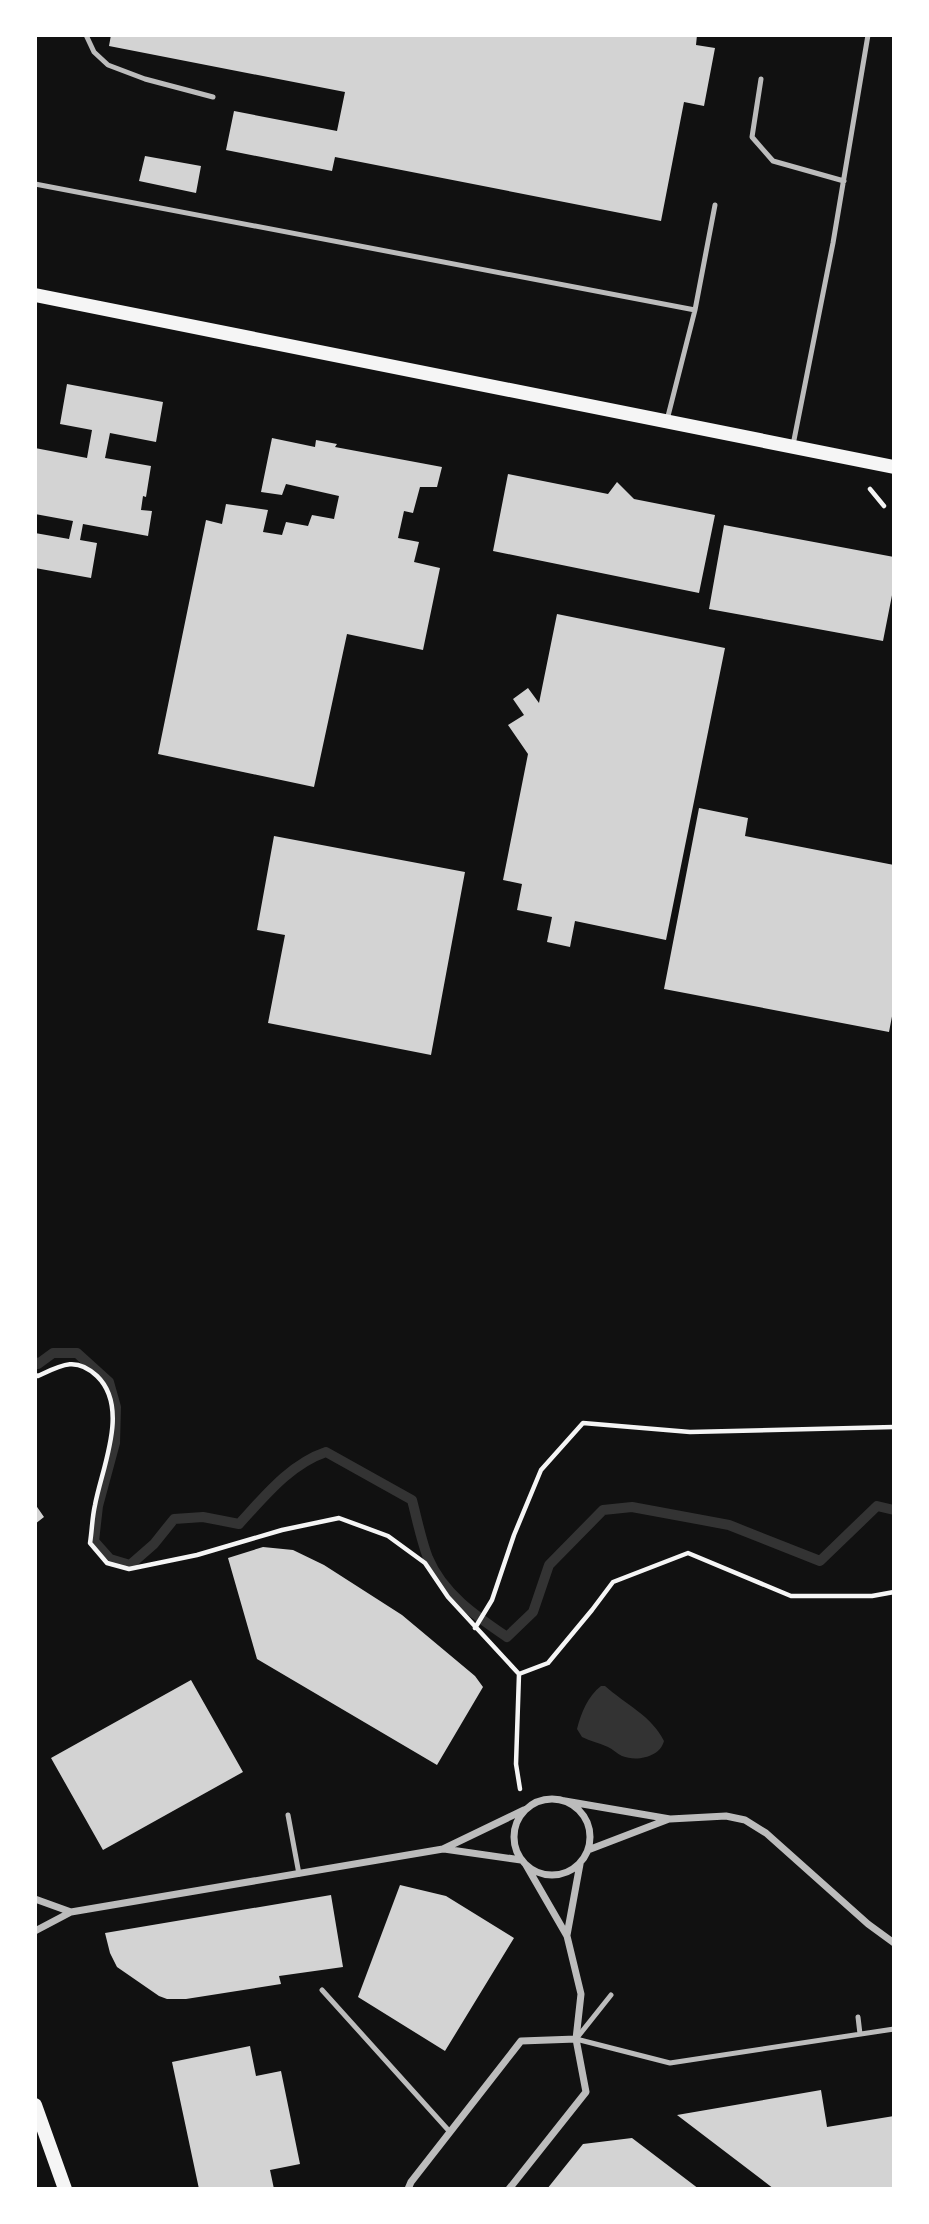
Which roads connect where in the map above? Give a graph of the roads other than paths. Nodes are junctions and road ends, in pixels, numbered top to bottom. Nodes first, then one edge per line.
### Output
1 (86, 35) edge
2 (868, 35) edge
3 (761, 79) dead end
4 (213, 97) dead end
5 (844, 181) junction
6 (35, 184) edge
7 (715, 205) dead end
8 (35, 295) edge
9 (695, 310) junction
10 (667, 419) junction
11 (793, 445) junction
12 (894, 467) edge
13 (565, 1801) junction
14 (524, 1811) junction
15 (288, 1815) dead end
16 (670, 1819) junction
17 (443, 1849) junction
18 (588, 1850) junction
19 (523, 1862) junction
20 (580, 1863) junction
21 (299, 1874) junction
22 (35, 1899) edge
23 (71, 1912) junction
24 (35, 1931) edge
25 (567, 1936) junction
26 (894, 1944) edge
27 (322, 1990) dead end
28 (611, 1995) dead end
29 (858, 2017) dead end
30 (894, 2029) edge
31 (860, 2034) junction
32 (576, 2039) junction
33 (35, 2105) edge
34 (450, 2132) junction
35 (65, 2189) edge
36 (408, 2189) edge
37 (509, 2189) edge

1 - 4 lane
2 - 5 lane
3 - 5 lane
5 - 11 lane
6 - 9 lane
7 - 9 lane
8 - 10 main road
9 - 10 lane
10 - 11 main road
11 - 12 main road
13 - 14 street
13 - 16 street
13 - 18 street
14 - 17 street
14 - 19 street
15 - 21 lane
16 - 18 street
16 - 26 street
17 - 19 street
17 - 21 street
18 - 20 street
19 - 20 street
19 - 25 street
20 - 25 street
21 - 23 street
22 - 23 street
23 - 24 street
25 - 32 street
27 - 34 lane
28 - 32 lane
29 - 31 lane
30 - 31 lane
31 - 32 lane
32 - 34 street
32 - 37 street
33 - 35 main road
34 - 36 street

